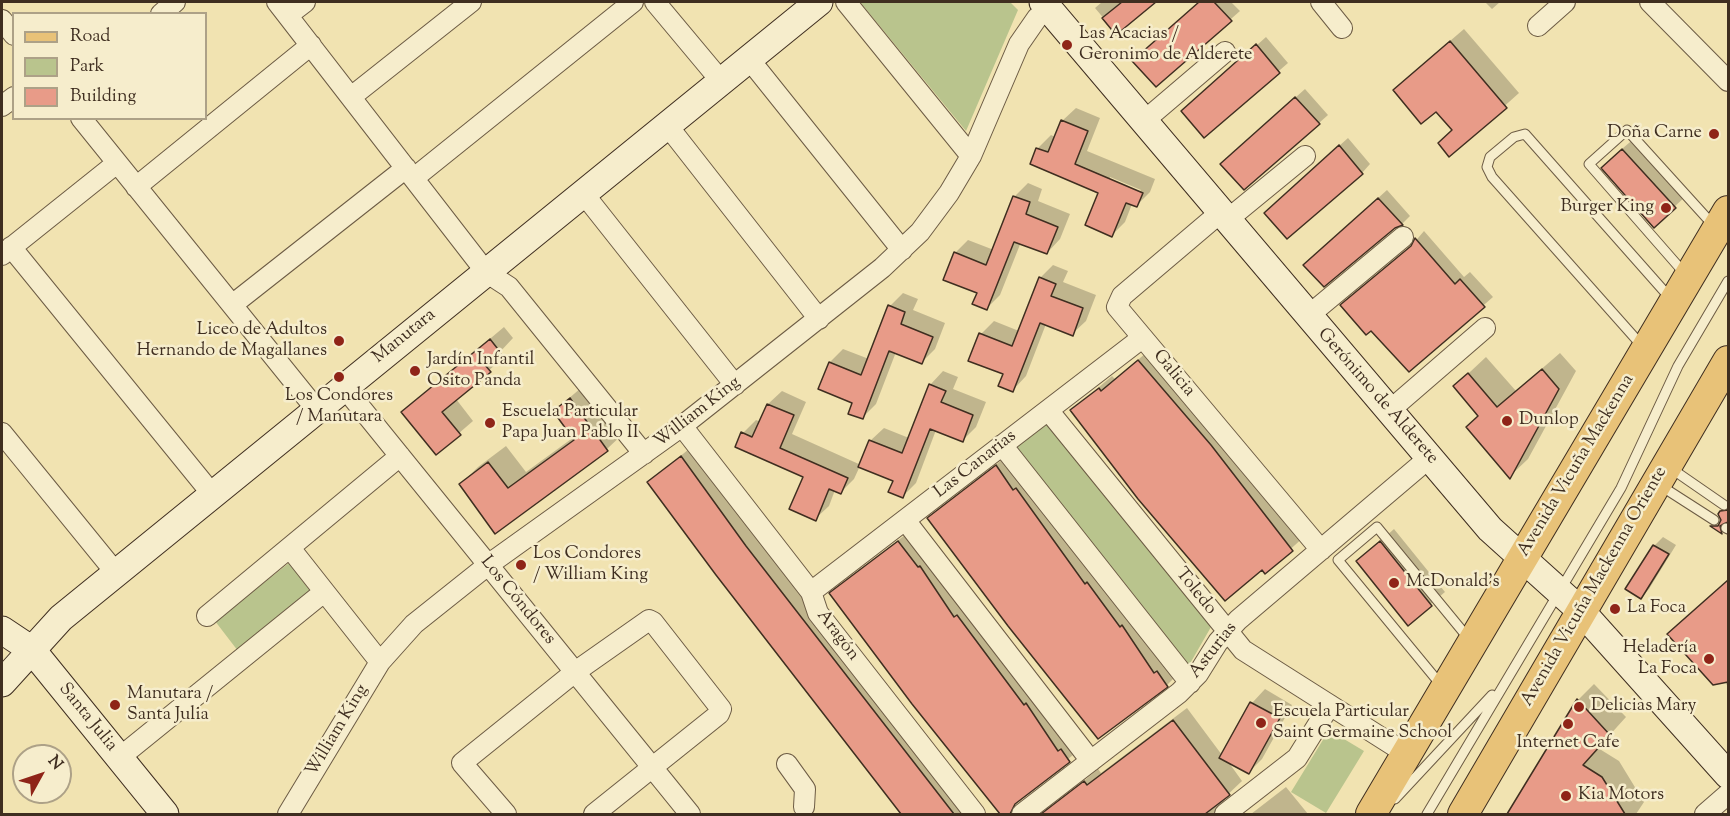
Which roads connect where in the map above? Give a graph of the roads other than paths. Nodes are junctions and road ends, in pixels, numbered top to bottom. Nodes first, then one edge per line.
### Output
1 (175, 2) edge
2 (305, 2) edge
3 (471, 2) edge
4 (633, 2) edge
5 (655, 2) edge
6 (819, 2) edge
7 (846, 2) edge
8 (1321, 2) edge
9 (1564, 2) edge
10 (1650, 2) edge
11 (1049, 4) edge
12 (282, 8) edge
13 (163, 12) edge
14 (2, 20) edge
15 (1538, 26) dead end
16 (1342, 28) dead end
17 (12, 32) edge
18 (310, 45) junction
19 (1225, 51) dead end
20 (749, 59) junction
21 (721, 81) junction
22 (1728, 81) edge
23 (351, 97) junction
24 (83, 120) edge
25 (1144, 121) junction
26 (667, 125) junction
27 (971, 156) junction
28 (1305, 156) dead end
29 (117, 163) junction
30 (410, 173) junction
31 (136, 187) junction
32 (583, 194) junction
33 (1224, 216) junction
34 (1723, 221) edge
35 (1403, 237) dead end
36 (902, 250) junction
37 (6, 251) edge
38 (486, 272) junction
39 (1728, 281) edge
40 (1681, 291) junction
41 (232, 305) junction
42 (1308, 316) junction
43 (819, 319) junction
44 (1485, 328) dead end
45 (1142, 338) junction
46 (1646, 350) junction
47 (1728, 361) edge
48 (735, 385) junction
49 (344, 387) junction
50 (316, 410) junction
51 (1048, 410) junction
52 (1389, 411) junction
53 (682, 426) junction
54 (2, 433) edge
55 (1002, 445) junction
56 (644, 454) junction
57 (400, 456) junction
58 (1429, 458) junction
59 (1662, 474) junction
60 (212, 494) junction
61 (1724, 505) dead end
62 (905, 520) junction
63 (1714, 520) dead end
64 (290, 548) junction
65 (1321, 550) junction
66 (1522, 558) junction
67 (488, 564) junction
68 (116, 573) junction
69 (1559, 590) junction
70 (324, 592) junction
71 (811, 592) junction
72 (1581, 611) junction
73 (207, 616) dead end
74 (2, 630) edge
75 (1227, 631) junction
76 (1472, 644) junction
77 (32, 650) junction
78 (380, 662) junction
79 (575, 672) junction
80 (1504, 682) junction
81 (2, 683) edge
82 (1190, 683) junction
83 (1445, 690) junction
84 (1330, 705) junction
85 (1407, 754) junction
86 (119, 758) junction
87 (1091, 761) junction
88 (787, 764) dead end
89 (653, 769) junction
90 (1728, 775) edge
91 (1728, 794) edge
92 (496, 811) edge
93 (803, 812) edge
94 (165, 814) edge
95 (288, 814) edge
96 (594, 814) edge
97 (690, 814) edge
98 (975, 814) edge
99 (1022, 814) edge
100 (1225, 814) edge
101 (1371, 814) edge
102 (1380, 814) edge
103 (1427, 814) edge
104 (1463, 814) edge
105 (1705, 814) edge

1 - 13 street
2 - 12 street
3 - 23 street
4 - 30 street
5 - 21 street
6 - 20 main road, Manutara
7 - 27 street
8 - 16 street
9 - 15 street
10 - 22 street
11 - 25 main road, Gerónimo de Alderete
11 - 27 street, William King
12 - 18 street
14 - 17 street
18 - 23 street
18 - 31 street
19 - 25 street
20 - 21 main road, Manutara
20 - 36 street
21 - 26 main road, Manutara
23 - 30 street
24 - 29 street
25 - 33 main road, Gerónimo de Alderete
26 - 32 main road, Manutara
26 - 43 street
27 - 36 street, William King
28 - 33 street
29 - 31 street
29 - 37 street
30 - 38 street
30 - 41 street
31 - 41 street
32 - 38 main road, Manutara
32 - 48 street
33 - 42 main road, Gerónimo de Alderete
33 - 45 street, Galicia
34 - 40 main road, Avenida Vicuña Mackenna
34 - 40 lane
35 - 42 street
36 - 43 street, William King
37 - 60 street
38 - 49 main road, Manutara
38 - 56 street
39 - 69 lane
40 - 46 main road, Avenida Vicuña Mackenna
40 - 46 lane
41 - 50 street
42 - 52 main road, Gerónimo de Alderete
43 - 48 street, William King
44 - 52 street
45 - 51 street, Las Canarias
45 - 65 street, Galicia
46 - 66 main road, Avenida Vicuña Mackenna
47 - 59 main road, Avenida Vicuña Mackenna Oriente
48 - 53 street, William King
49 - 50 main road, Manutara
49 - 57 street, Los Cóndores
50 - 60 main road, Manutara
51 - 55 street, Las Canarias
51 - 75 street, Toledo
52 - 58 main road, Gerónimo de Alderete
53 - 56 street, William King
53 - 71 street, Aragón
54 - 68 street
55 - 62 street, Las Canarias
55 - 82 street
56 - 67 street, William King
57 - 64 street
57 - 67 street, Los Cóndores
58 - 65 street, Asturias
58 - 66 main road, Gerónimo de Alderete
59 - 61 lane
59 - 63 lane
59 - 72 main road, Avenida Vicuña Mackenna Oriente
60 - 68 main road, Manutara
62 - 71 street, Las Canarias
62 - 87 street
64 - 70 street
64 - 73 street
65 - 75 street, Asturias
66 - 69 main road, Gerónimo de Alderete
66 - 76 main road, Avenida Vicuña Mackenna
67 - 78 street, William King
67 - 79 street, Los Cóndores
68 - 77 main road, Manutara
69 - 72 main road, Gerónimo de Alderete
69 - 80 lane
70 - 78 street
70 - 86 street
71 - 98 street, Aragón
72 - 90 main road, Gerónimo de Alderete
72 - 104 main road, Avenida Vicuña Mackenna Oriente
74 - 77 main road, Santa Julia
75 - 82 street, Asturias
75 - 84 street, Toledo
76 - 83 main road, Avenida Vicuña Mackenna
76 - 83 lane
77 - 81 main road, Manutara
77 - 86 main road, Santa Julia
78 - 95 street, William King
79 - 89 street, Los Cóndores
79 - 89 street
79 - 92 street
80 - 102 lane
80 - 103 lane
82 - 87 street, Asturias
83 - 85 main road, Avenida Vicuña Mackenna
84 - 85 street, Toledo
84 - 100 street
85 - 101 main road, Avenida Vicuña Mackenna
86 - 94 main road, Santa Julia
87 - 99 street, Asturias
88 - 93 street
89 - 96 street
89 - 97 street, Los Cóndores
91 - 105 street

